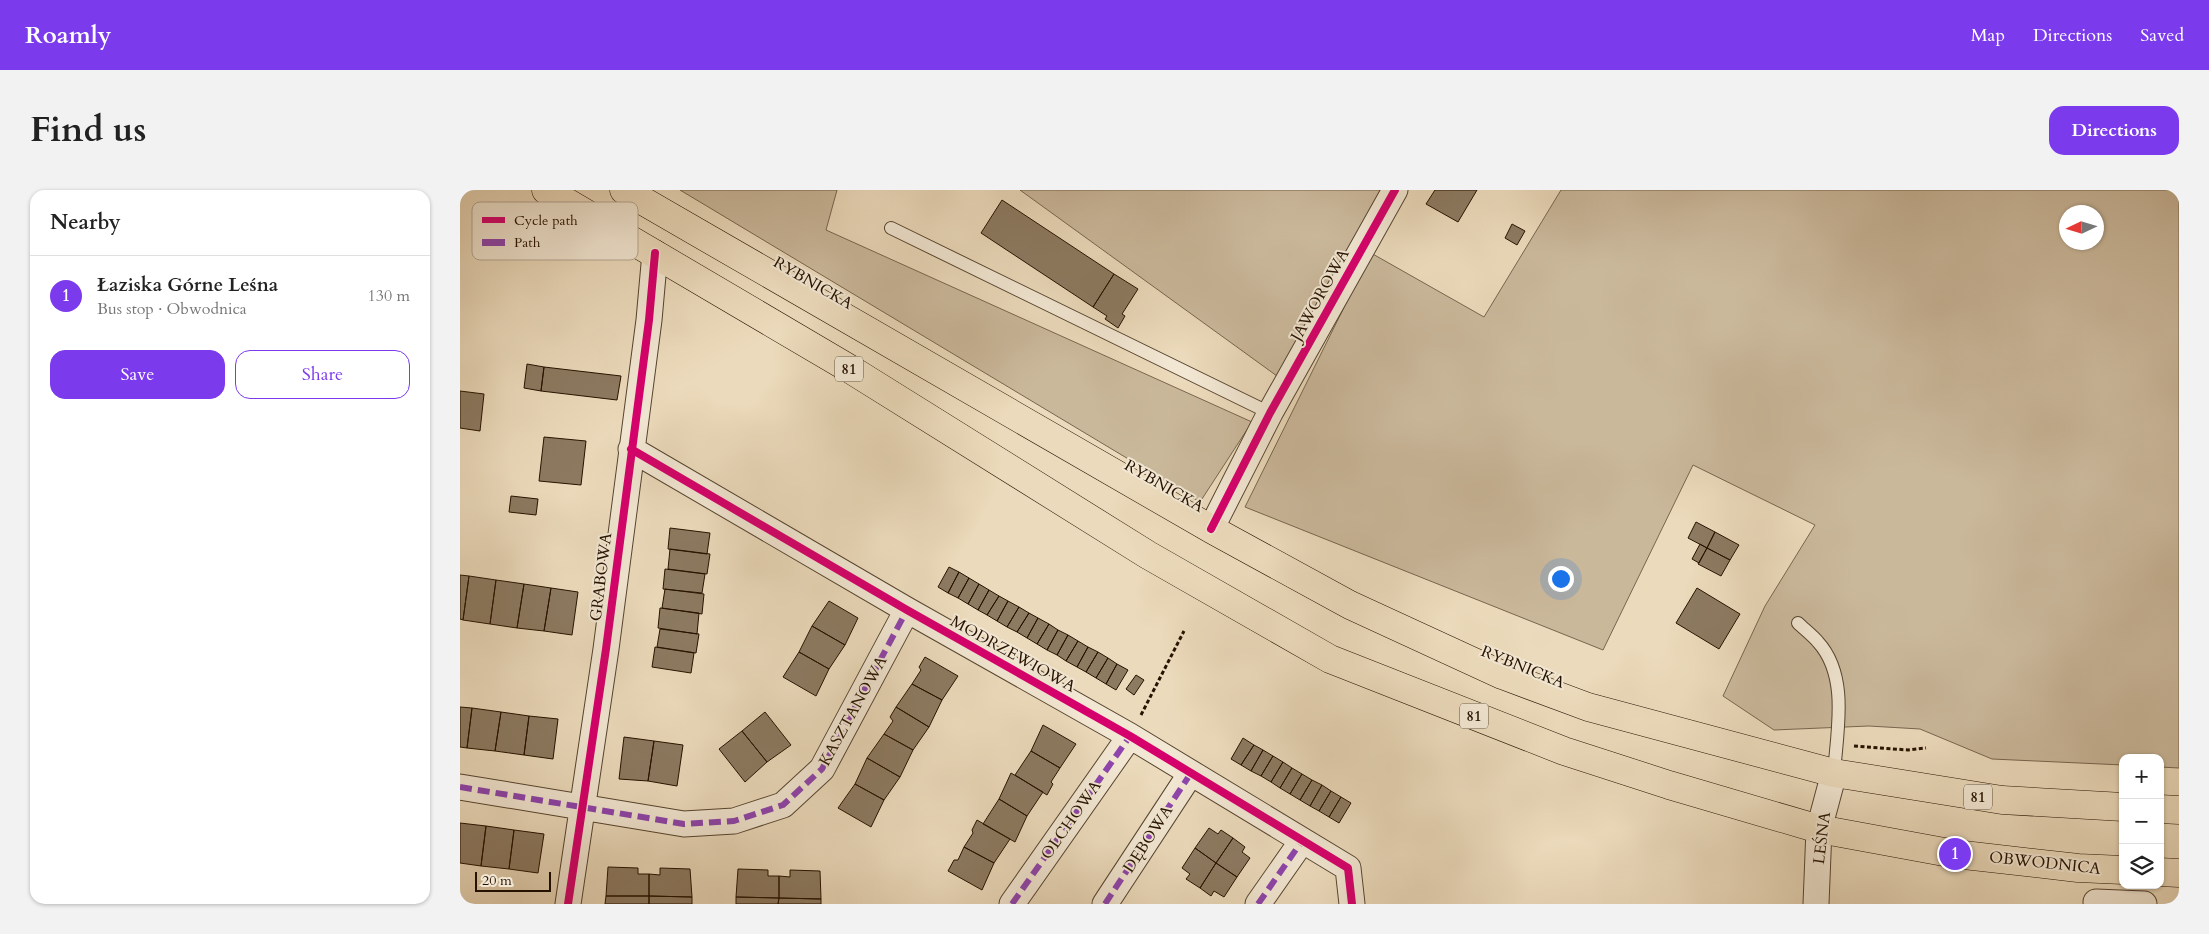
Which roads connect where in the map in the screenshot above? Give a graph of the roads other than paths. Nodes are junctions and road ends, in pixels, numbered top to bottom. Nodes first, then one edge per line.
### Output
1 (546, 190) edge
2 (624, 190) edge
3 (1395, 190) edge
4 (567, 202) edge
5 (891, 228) dead end
6 (638, 243) edge
7 (655, 253) junction
8 (1270, 413) junction
9 (631, 449) junction
10 (1211, 529) junction
11 (907, 610) junction
12 (1798, 623) dead end
13 (1130, 736) junction
14 (1191, 773) junction
15 (1834, 773) junction
16 (460, 787) edge
17 (582, 806) junction
18 (2119, 807) edge
19 (2164, 809) edge
20 (2179, 810) edge
21 (1820, 829) junction
22 (1302, 841) junction
23 (2119, 870) edge
24 (2164, 872) edge
25 (2179, 873) edge
26 (2096, 902) dead end
27 (568, 904) edge
28 (1012, 904) edge
29 (1105, 904) edge
30 (1258, 904) edge
31 (1352, 904) edge
32 (1816, 904) edge
33 (2144, 904) edge

1 - 4 main road, 81
2 - 10 main road, RYBNICKA / 81
3 - 8 street, JAWOROWA
5 - 8 lane
6 - 7 main road, 81
7 - 9 street, GRABOWA
7 - 21 main road, 81
8 - 10 street, JAWOROWA
9 - 11 street, MODRZEWIOWA
9 - 17 street, GRABOWA
10 - 15 main road, RYBNICKA / 81
11 - 13 street, MODRZEWIOWA
11 - 17 street, KASZTANOWA
12 - 15 lane
13 - 14 street, MODRZEWIOWA
13 - 28 street, OLCHOWA
14 - 22 street, MODRZEWIOWA
14 - 29 street, DĘBOWA
15 - 18 main road, 81
15 - 21 street, LEŚNA
16 - 17 street
17 - 27 street, GRABOWA
19 - 20 main road
21 - 23 main road, OBWODNICA / 81
21 - 32 street, LEŚNA
22 - 30 street
22 - 31 street, MODRZEWIOWA
24 - 25 main road
26 - 33 street

